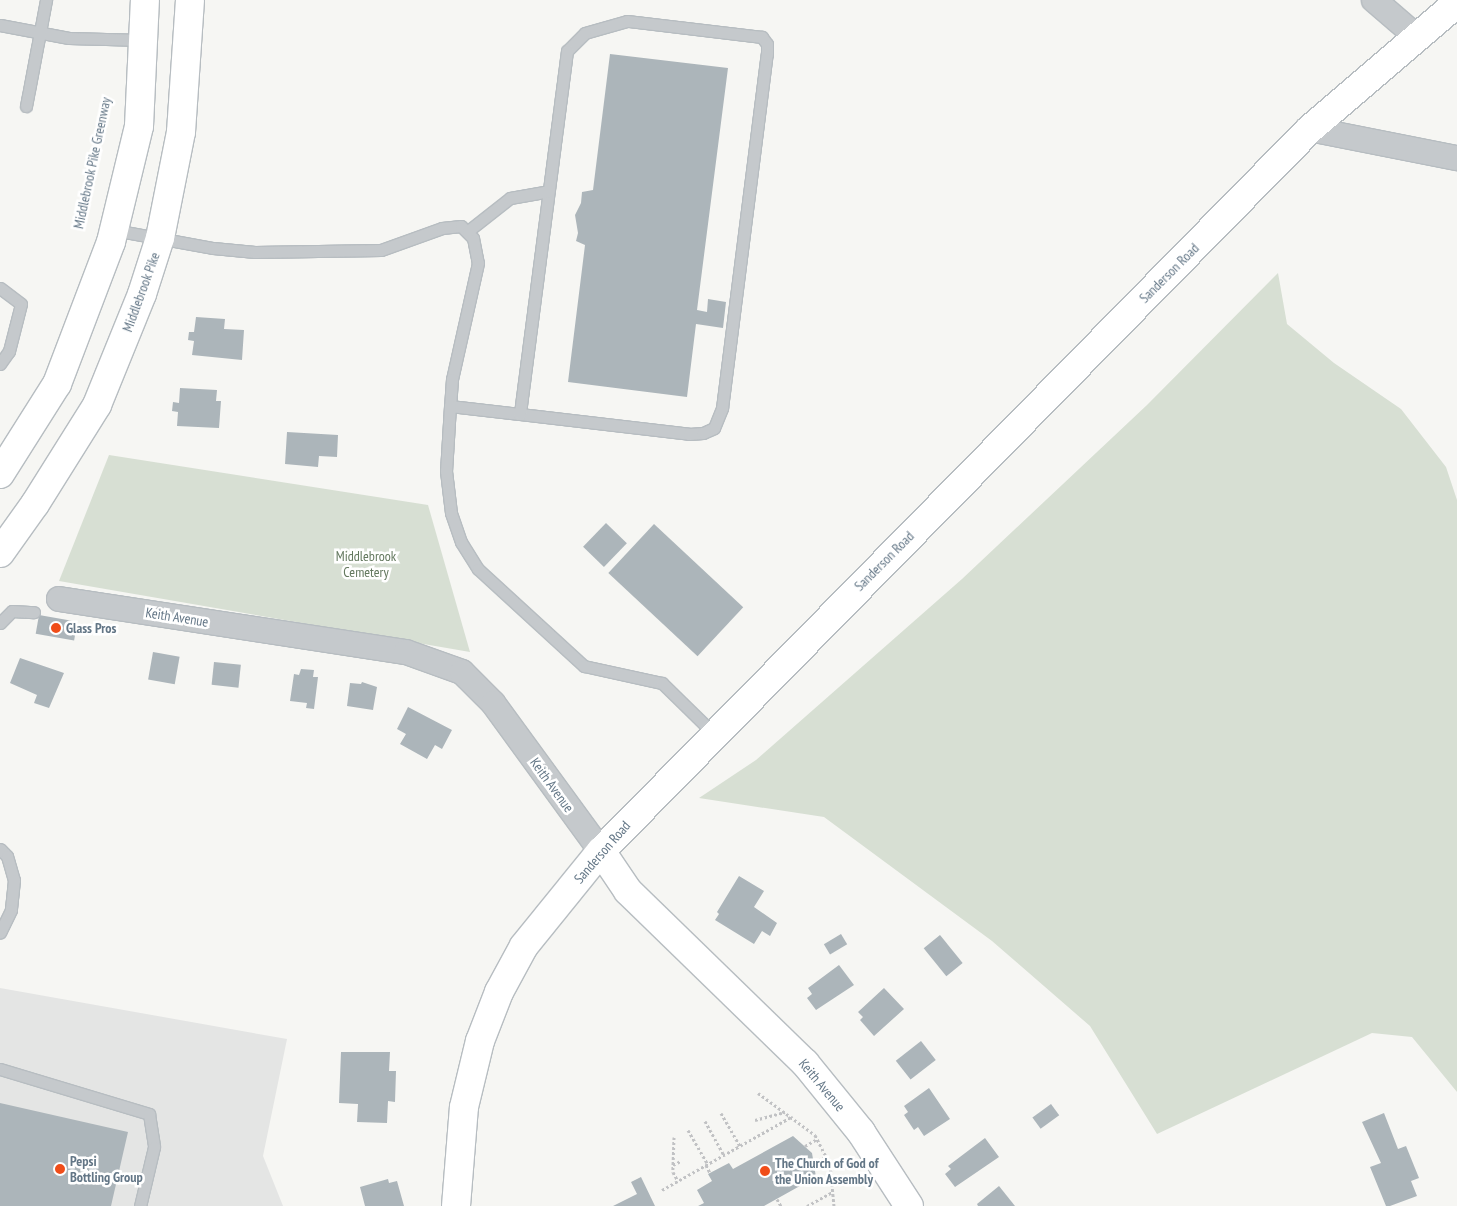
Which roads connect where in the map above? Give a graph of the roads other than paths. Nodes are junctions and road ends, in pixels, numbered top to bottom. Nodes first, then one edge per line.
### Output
1 (46, 0) edge
2 (145, 0) edge
3 (190, 0) edge
4 (1374, 0) edge
5 (1457, 3) edge
6 (0, 24) edge
7 (40, 32) junction
8 (1417, 37) junction
9 (144, 40) junction
10 (26, 106) dead end
11 (1310, 129) junction
12 (1457, 158) edge
13 (548, 191) junction
14 (114, 230) junction
15 (468, 231) junction
16 (160, 238) junction
17 (0, 288) edge
18 (0, 364) edge
19 (450, 406) junction
20 (520, 414) junction
21 (0, 474) edge
22 (0, 553) edge
23 (59, 599) dead end
24 (34, 612) dead end
25 (0, 623) edge
26 (714, 734) junction
27 (0, 850) edge
28 (601, 851) junction
29 (0, 933) edge
30 (0, 1069) edge
31 (140, 1206) edge
32 (456, 1206) edge
33 (909, 1206) edge

1 - 7 lane
2 - 9 street
3 - 16 street, Middlebrook Pike
4 - 8 street
5 - 8 street, Sanderson Road
6 - 7 lane
7 - 9 lane
7 - 10 lane
8 - 11 street, Sanderson Road
9 - 14 street
11 - 12 street
11 - 26 street, Sanderson Road
13 - 15 lane
13 - 20 lane
13 - 20 lane
14 - 16 lane
14 - 21 street
15 - 16 lane
15 - 19 lane
16 - 22 street, Middlebrook Pike
17 - 18 lane
19 - 20 lane
19 - 26 lane
23 - 28 street, Keith Avenue
24 - 25 lane
26 - 28 street, Sanderson Road
27 - 29 lane
28 - 32 street, Sanderson Road
28 - 33 street, Keith Avenue
30 - 31 lane

